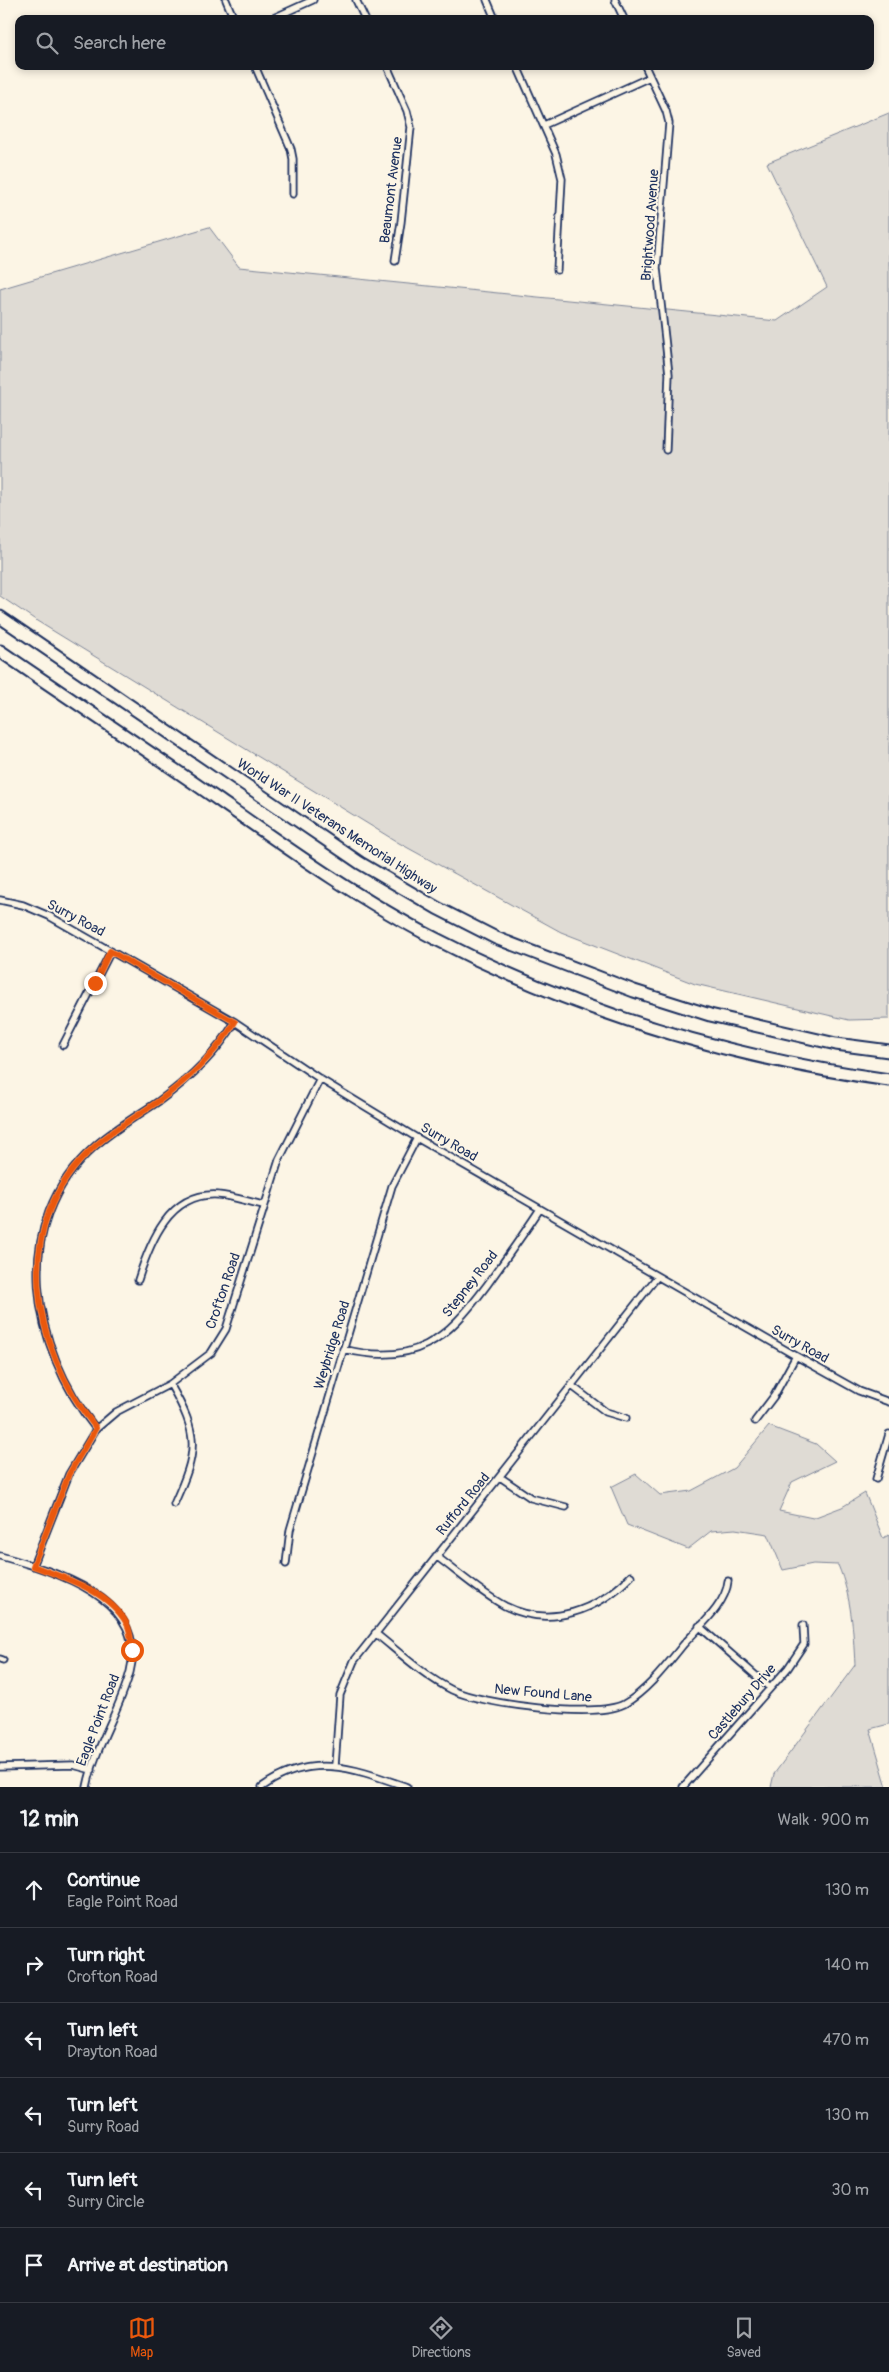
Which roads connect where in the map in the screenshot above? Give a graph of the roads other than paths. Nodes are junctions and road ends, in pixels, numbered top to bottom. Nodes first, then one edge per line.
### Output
1 (226, 0) edge
2 (313, 0) edge
3 (356, 0) edge
4 (487, 0) edge
5 (615, 0) edge
6 (232, 15) edge
7 (280, 15) edge
8 (363, 15) edge
9 (493, 15) edge
10 (622, 15) edge
11 (257, 70) edge
12 (389, 70) edge
13 (519, 70) edge
14 (647, 70) edge
15 (650, 77) junction
16 (544, 125) junction
17 (293, 194) dead end
18 (395, 261) dead end
19 (557, 270) dead end
20 (666, 450) dead end
21 (0, 618) edge
22 (0, 651) edge
23 (0, 900) edge
24 (110, 951) junction
25 (235, 1022) junction
26 (63, 1045) dead end
27 (885, 1049) edge
28 (320, 1080) junction
29 (889, 1080) edge
30 (417, 1138) junction
31 (263, 1206) junction
32 (540, 1209) junction
33 (657, 1276) junction
34 (138, 1280) dead end
35 (343, 1349) junction
36 (796, 1356) junction
37 (170, 1384) junction
38 (572, 1386) junction
39 (889, 1402) edge
40 (626, 1418) dead end
41 (756, 1421) dead end
42 (96, 1428) junction
43 (889, 1434) edge
44 (500, 1478) junction
45 (876, 1479) dead end
46 (174, 1504) dead end
47 (566, 1507) dead end
48 (0, 1556) edge
49 (436, 1556) junction
50 (286, 1564) dead end
51 (33, 1566) junction
52 (631, 1576) dead end
53 (728, 1581) dead end
54 (700, 1626) junction
55 (803, 1626) dead end
56 (375, 1633) junction
57 (770, 1688) junction
58 (0, 1766) edge
59 (335, 1766) junction
60 (92, 1770) junction
61 (87, 1787) edge
62 (262, 1787) edge
63 (407, 1787) edge
64 (683, 1787) edge

1 - 6 street
2 - 7 street
3 - 8 street
4 - 9 street
5 - 10 street
11 - 17 street
12 - 18 street, Beaumont Avenue
13 - 16 street
14 - 15 street, Brightwood Avenue
15 - 16 street
15 - 20 street, Brightwood Avenue
16 - 19 street
21 - 27 highway, World War II Veterans Memorial Highway
22 - 29 highway
23 - 24 street, Surry Road
24 - 25 street, Surry Road
24 - 26 street
25 - 28 street, Surry Road
25 - 42 street
28 - 30 street, Surry Road
28 - 31 street, Crofton Road
30 - 32 street, Surry Road
30 - 35 street, Weybridge Road
31 - 34 street
31 - 37 street, Crofton Road
32 - 33 street, Surry Road
32 - 35 street, Stepney Road
33 - 36 street, Surry Road
33 - 38 street, Rufford Road
35 - 50 street, Weybridge Road
36 - 39 street, Surry Road
36 - 41 street
37 - 42 street, Crofton Road
37 - 46 street
38 - 40 street
38 - 44 street, Rufford Road
42 - 51 street, Crofton Road
43 - 45 street
44 - 47 street
44 - 49 street, Rufford Road
48 - 51 street, Eagle Point Road
49 - 52 street
49 - 56 street, Rufford Road
51 - 60 street, Eagle Point Road
53 - 54 street, New Found Lane
54 - 56 street, New Found Lane
54 - 57 street
55 - 57 street, Castlebury Drive
56 - 59 street, Rufford Road
57 - 64 street, Castlebury Drive
58 - 60 street
59 - 62 street
59 - 63 street
60 - 61 street, Eagle Point Road

